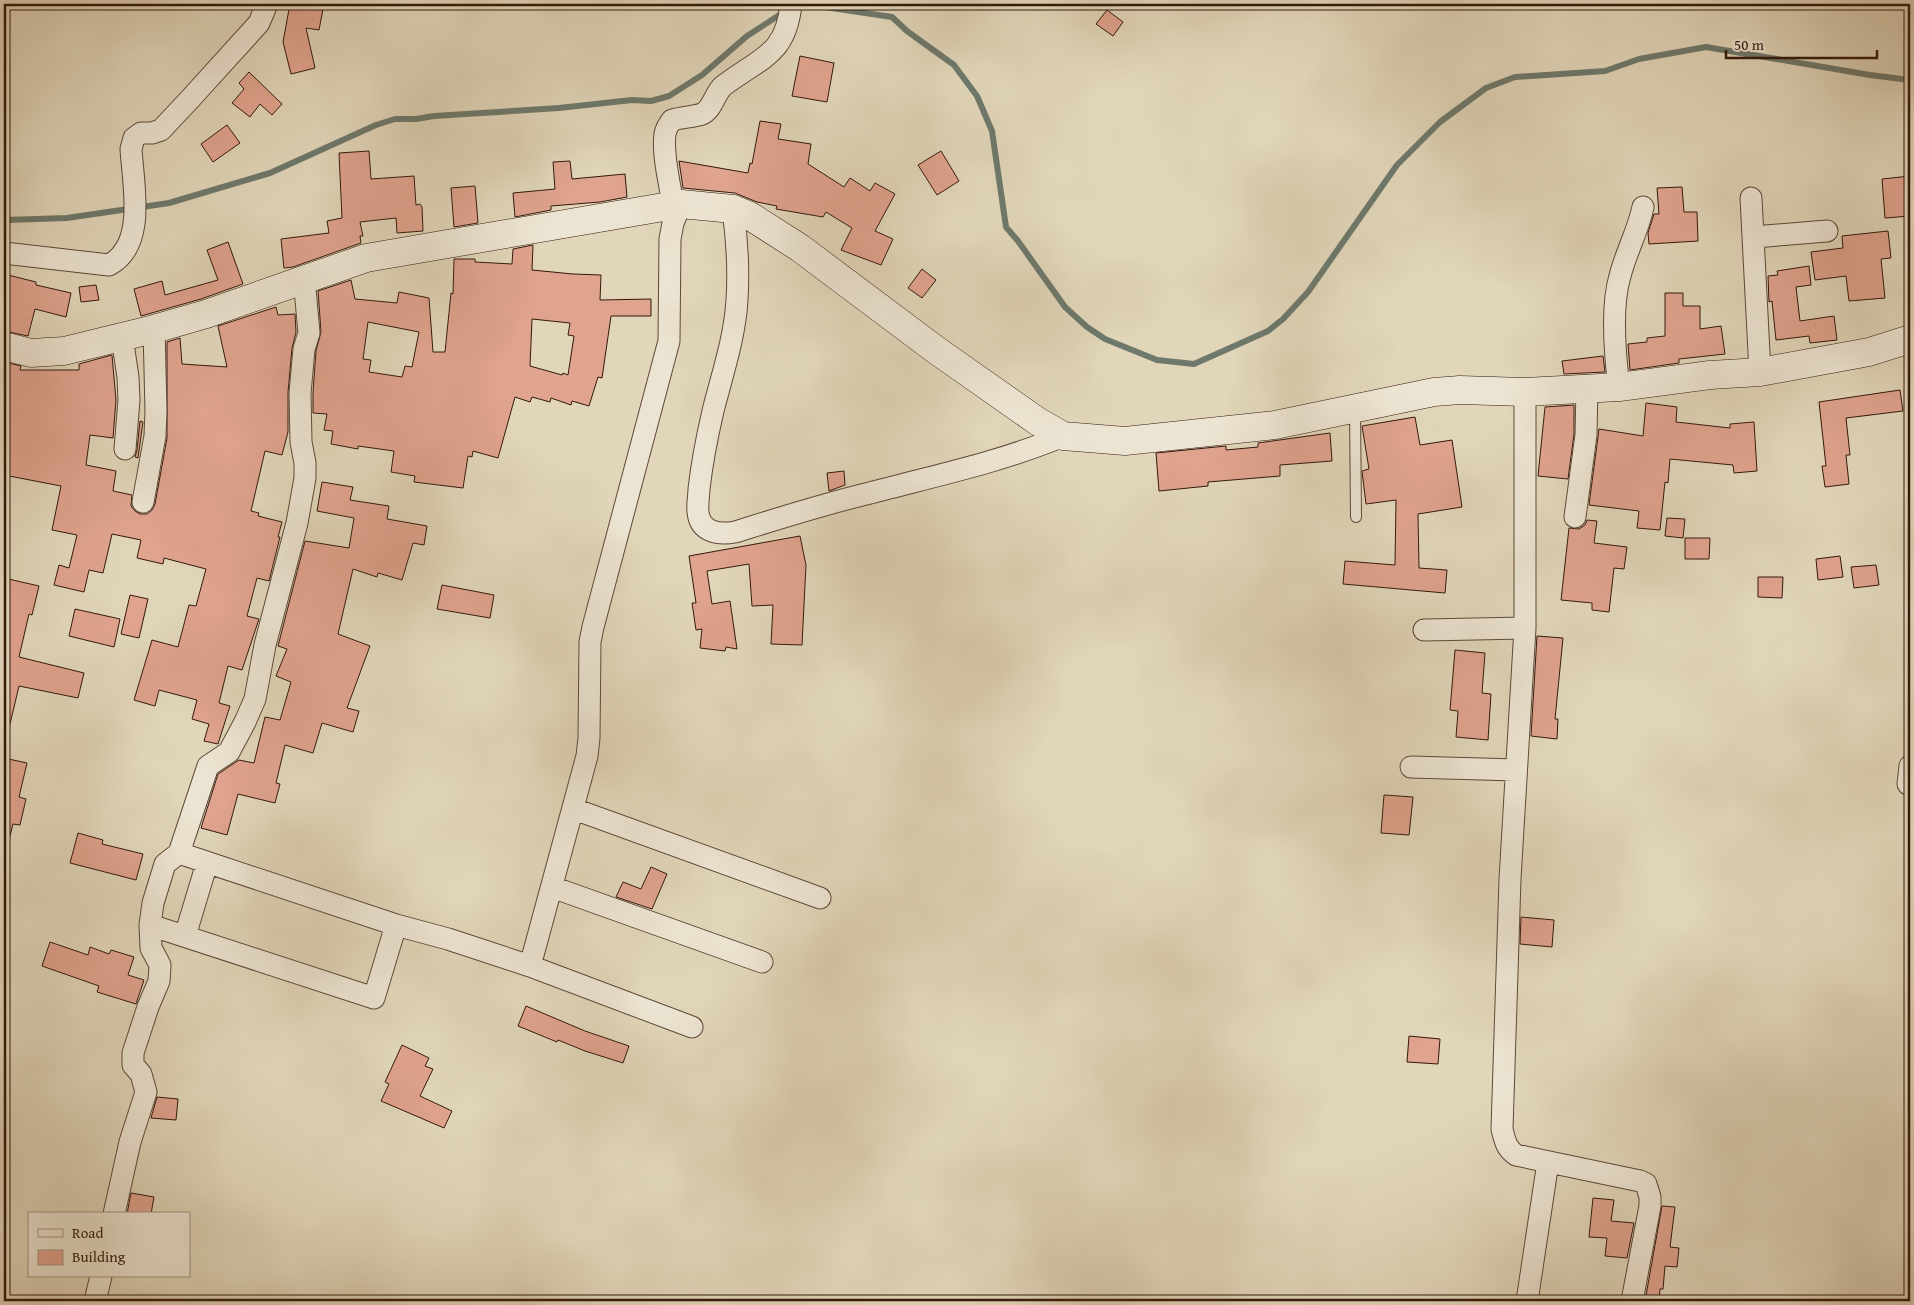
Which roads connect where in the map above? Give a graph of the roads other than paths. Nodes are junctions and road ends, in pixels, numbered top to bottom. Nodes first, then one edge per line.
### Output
1 (267, 4) edge
2 (791, 4) edge
3 (1751, 198) dead end
4 (677, 204) junction
5 (1643, 207) dead end
6 (733, 209) junction
7 (1827, 232) dead end
8 (1754, 236) junction
9 (4, 253) edge
10 (304, 278) junction
11 (154, 329) junction
12 (122, 337) junction
13 (1910, 339) edge
14 (4, 346) edge
15 (1760, 372) junction
16 (1619, 387) junction
17 (1587, 388) junction
18 (1525, 392) junction
19 (1355, 409) junction
20 (1063, 436) junction
21 (125, 449) dead end
22 (143, 502) dead end
23 (1356, 517) dead end
24 (1574, 517) dead end
25 (1525, 628) junction
26 (1424, 630) dead end
27 (1411, 767) dead end
28 (1516, 770) junction
29 (574, 808) junction
30 (179, 853) junction
31 (207, 863) junction
32 (552, 887) junction
33 (820, 898) dead end
34 (150, 925) junction
35 (396, 925) junction
36 (185, 936) junction
37 (762, 962) dead end
38 (530, 966) junction
39 (692, 1027) dead end
40 (1548, 1162) junction
41 (114, 1212) edge
42 (100, 1278) edge
43 (95, 1301) edge
44 (1527, 1301) edge
45 (1632, 1301) edge

1 - 9 street
2 - 4 street
3 - 8 street
4 - 6 street
4 - 10 street
4 - 29 street
5 - 16 street
6 - 20 street
6 - 20 street
7 - 8 street
8 - 15 street
10 - 11 street
10 - 30 street
11 - 12 street
11 - 22 street
12 - 14 street
12 - 21 street
13 - 15 street
15 - 16 street
16 - 17 street
17 - 18 street
17 - 24 street
18 - 19 street
18 - 25 street
19 - 20 street
19 - 23 lane
25 - 26 street
25 - 28 street
27 - 28 street
28 - 40 street
29 - 32 street
29 - 33 street
30 - 31 street
30 - 34 street
31 - 35 street
31 - 36 street
32 - 37 street
32 - 38 street
34 - 36 street
34 - 41 street
35 - 36 street
35 - 38 street
38 - 39 street
40 - 44 street
40 - 45 street
42 - 43 street

